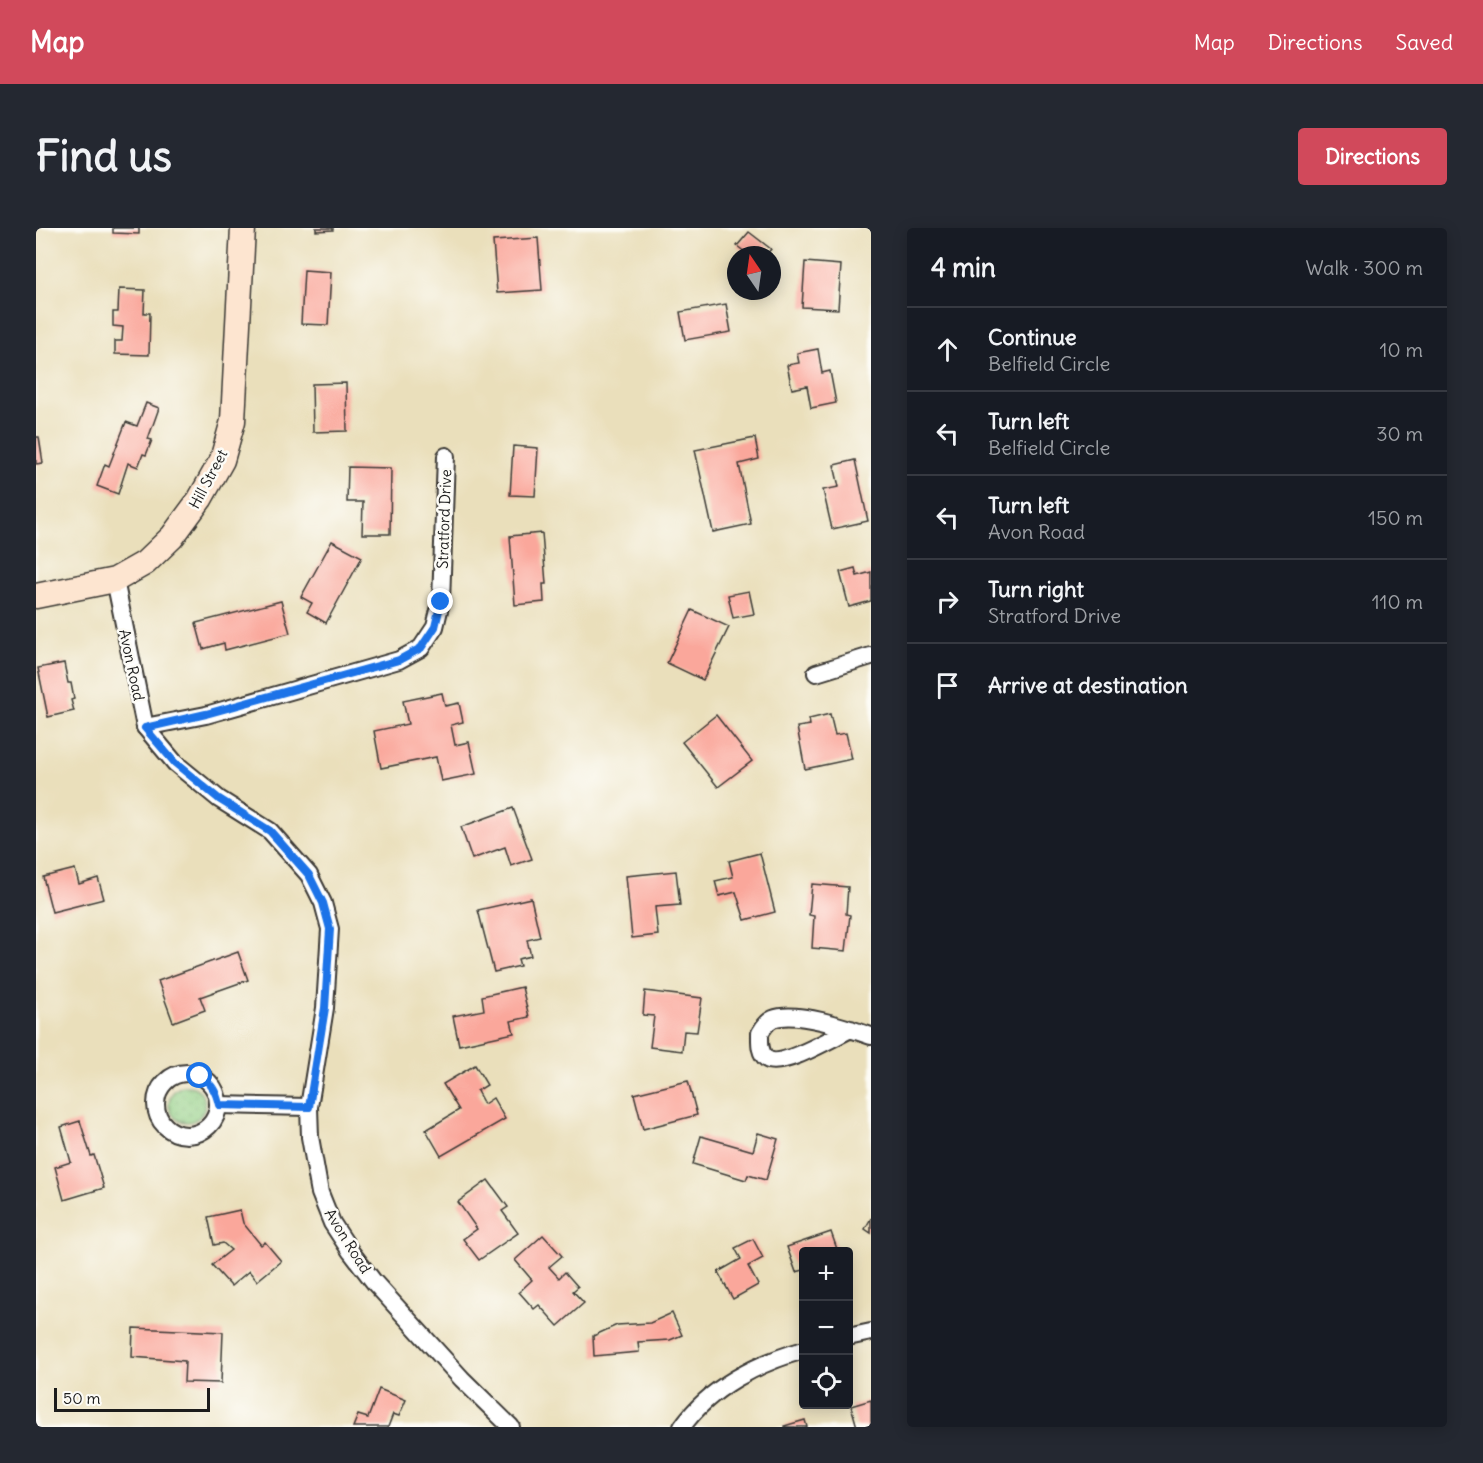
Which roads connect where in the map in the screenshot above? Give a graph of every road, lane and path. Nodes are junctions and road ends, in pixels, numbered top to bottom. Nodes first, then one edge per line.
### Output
1 (243, 228) edge
2 (446, 456) dead end
3 (115, 580) junction
4 (36, 596) edge
5 (871, 656) edge
6 (816, 672) dead end
7 (145, 728) junction
8 (851, 1029) junction
9 (871, 1036) edge
10 (219, 1105) dead end
11 (309, 1107) junction
12 (871, 1332) edge
13 (853, 1336) edge
14 (799, 1352) edge
15 (511, 1427) edge
16 (682, 1427) edge

1 - 3 street, Hill Street
2 - 7 street, Stratford Drive
3 - 4 street, Hill Street
3 - 7 street, Avon Road
5 - 6 street
7 - 11 street, Avon Road
8 - 8 street
8 - 9 street
10 - 11 street
11 - 15 street, Avon Road
12 - 13 street
14 - 16 street

